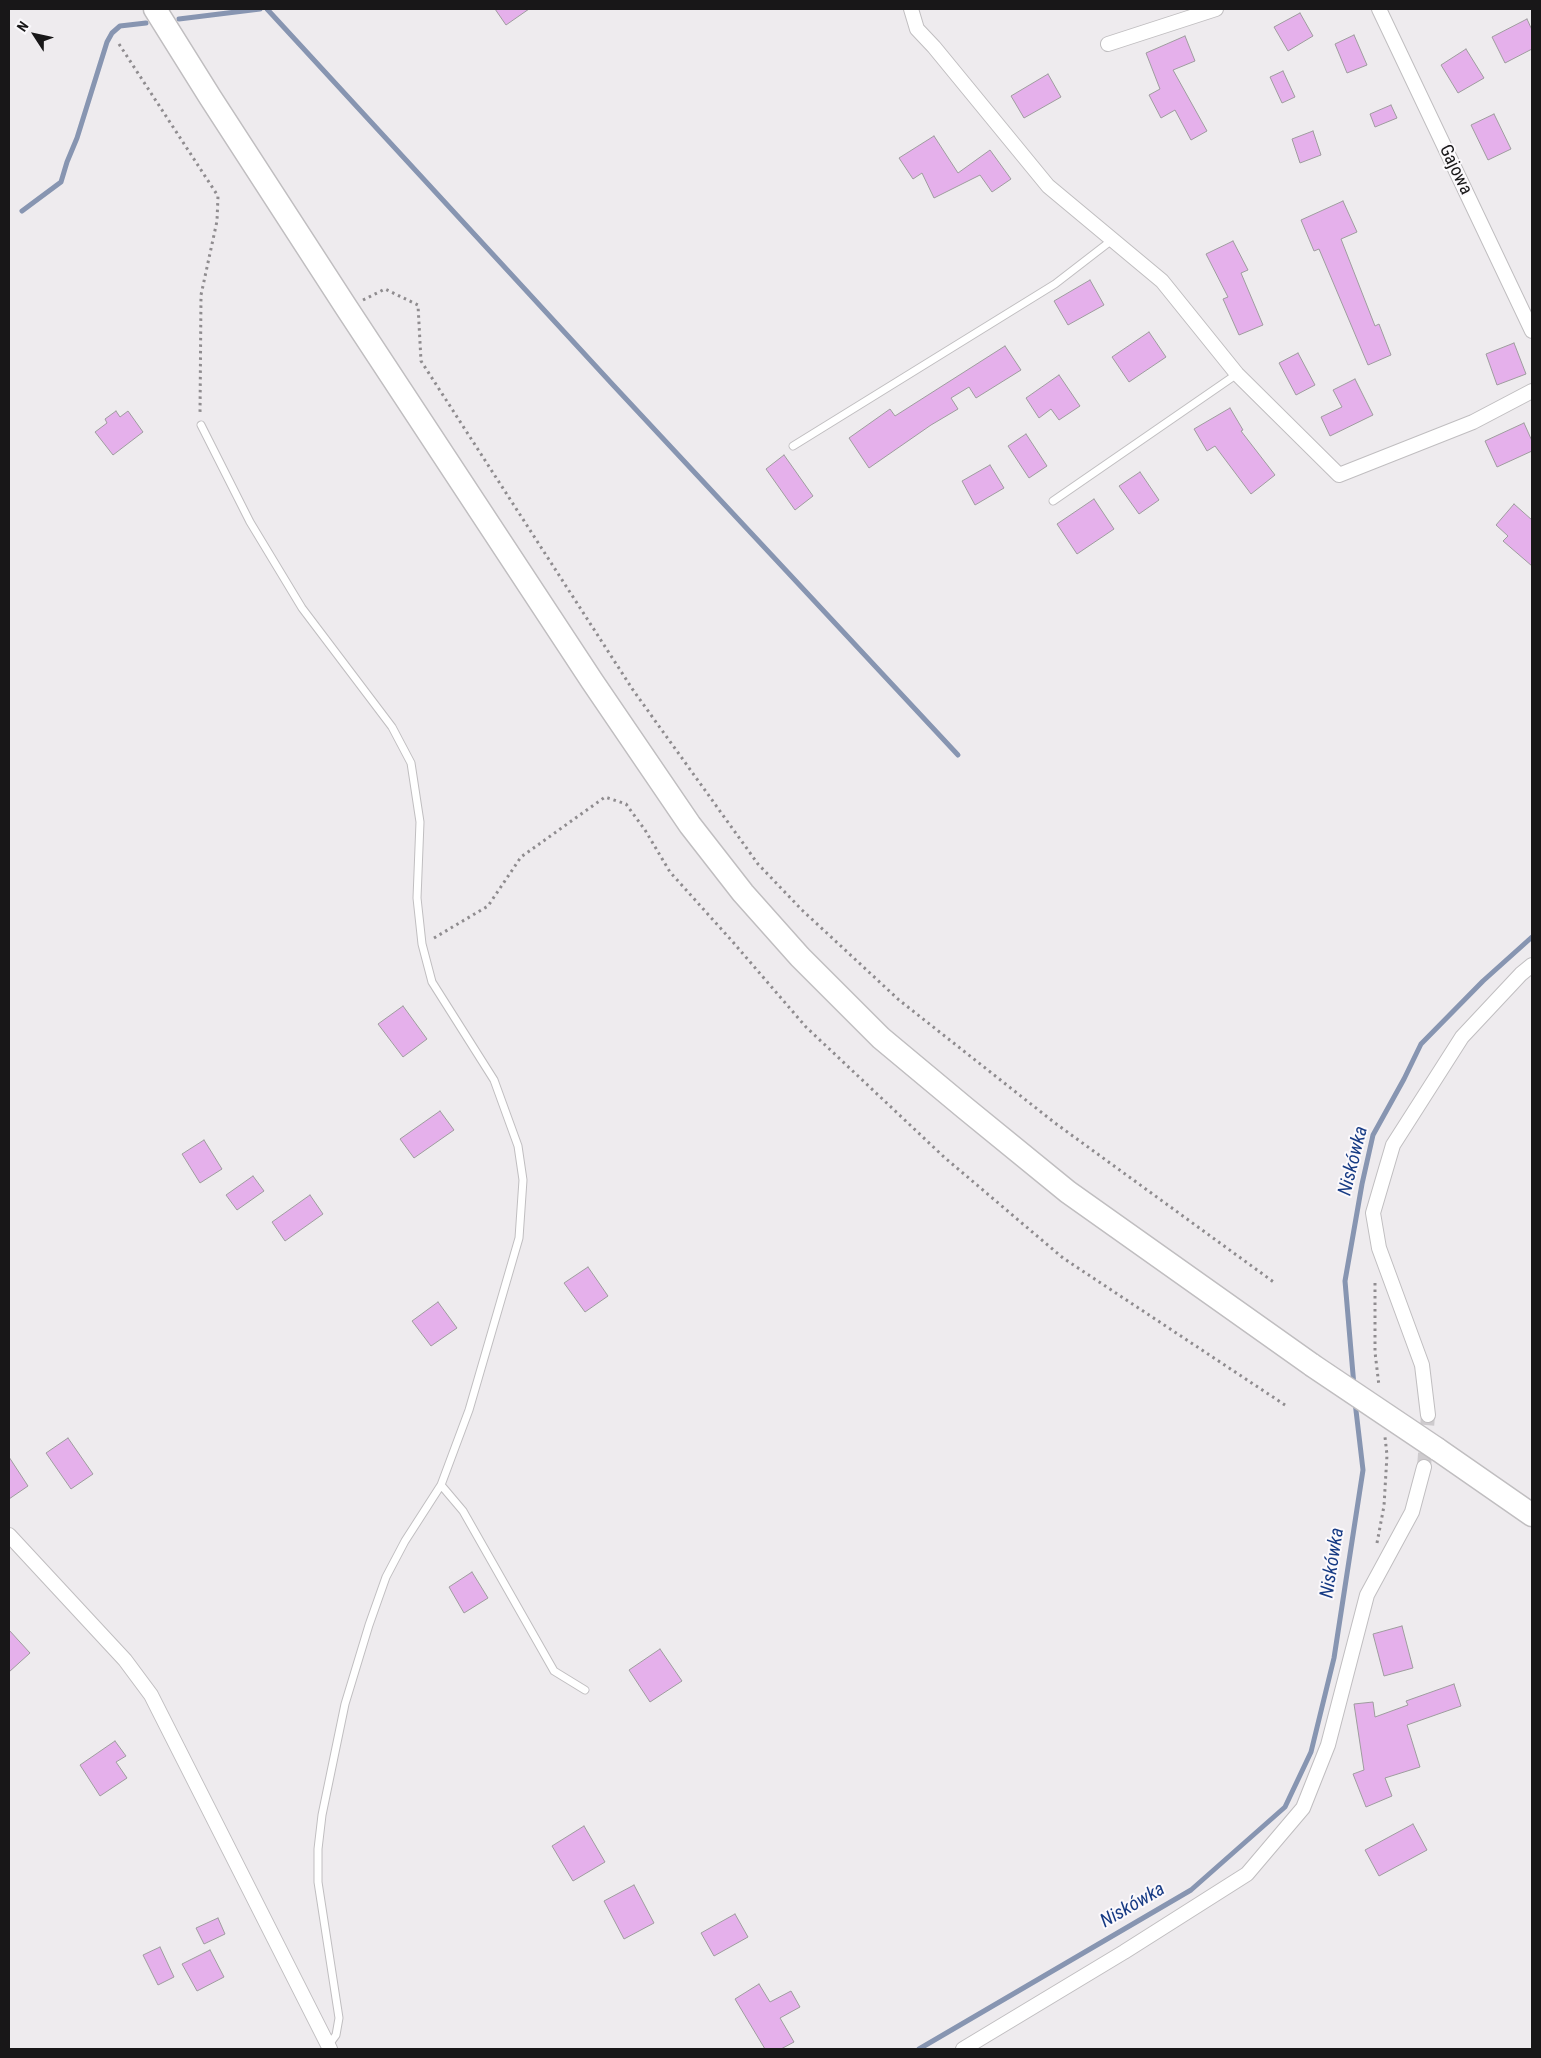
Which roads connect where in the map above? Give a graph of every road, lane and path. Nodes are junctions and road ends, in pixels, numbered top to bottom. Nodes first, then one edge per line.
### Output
1 (155, 9) edge
2 (911, 9) edge
3 (1216, 9) edge
4 (1379, 9) edge
5 (1180, 15) edge
6 (119, 44) dead end
7 (1108, 44) dead end
8 (1112, 240) junction
9 (346, 307) junction
10 (1532, 331) edge
11 (1237, 374) junction
12 (1532, 391) edge
13 (201, 425) joint
14 (793, 446) dead end
15 (1053, 501) dead end
16 (422, 944) junction
17 (1532, 965) edge
18 (1276, 1283) dead end
19 (1288, 1407) dead end
20 (1428, 1416) tunnel mouth
21 (1424, 1467) tunnel mouth
22 (441, 1485) junction
23 (1532, 1515) edge
24 (10, 1538) edge
25 (585, 1690) dead end
26 (329, 2048) edge
27 (963, 2049) edge

1 - 9 main road
2 - 8 street
3 - 5 street
4 - 10 street, Gajowa
5 - 7 street
6 - 13 path
8 - 11 street
8 - 14 lane
9 - 18 path
9 - 23 main road, bridge
11 - 12 street
11 - 15 lane
13 - 16 lane
16 - 19 path
16 - 22 lane
17 - 20 street
21 - 27 street
22 - 25 lane
22 - 26 lane
24 - 26 street

